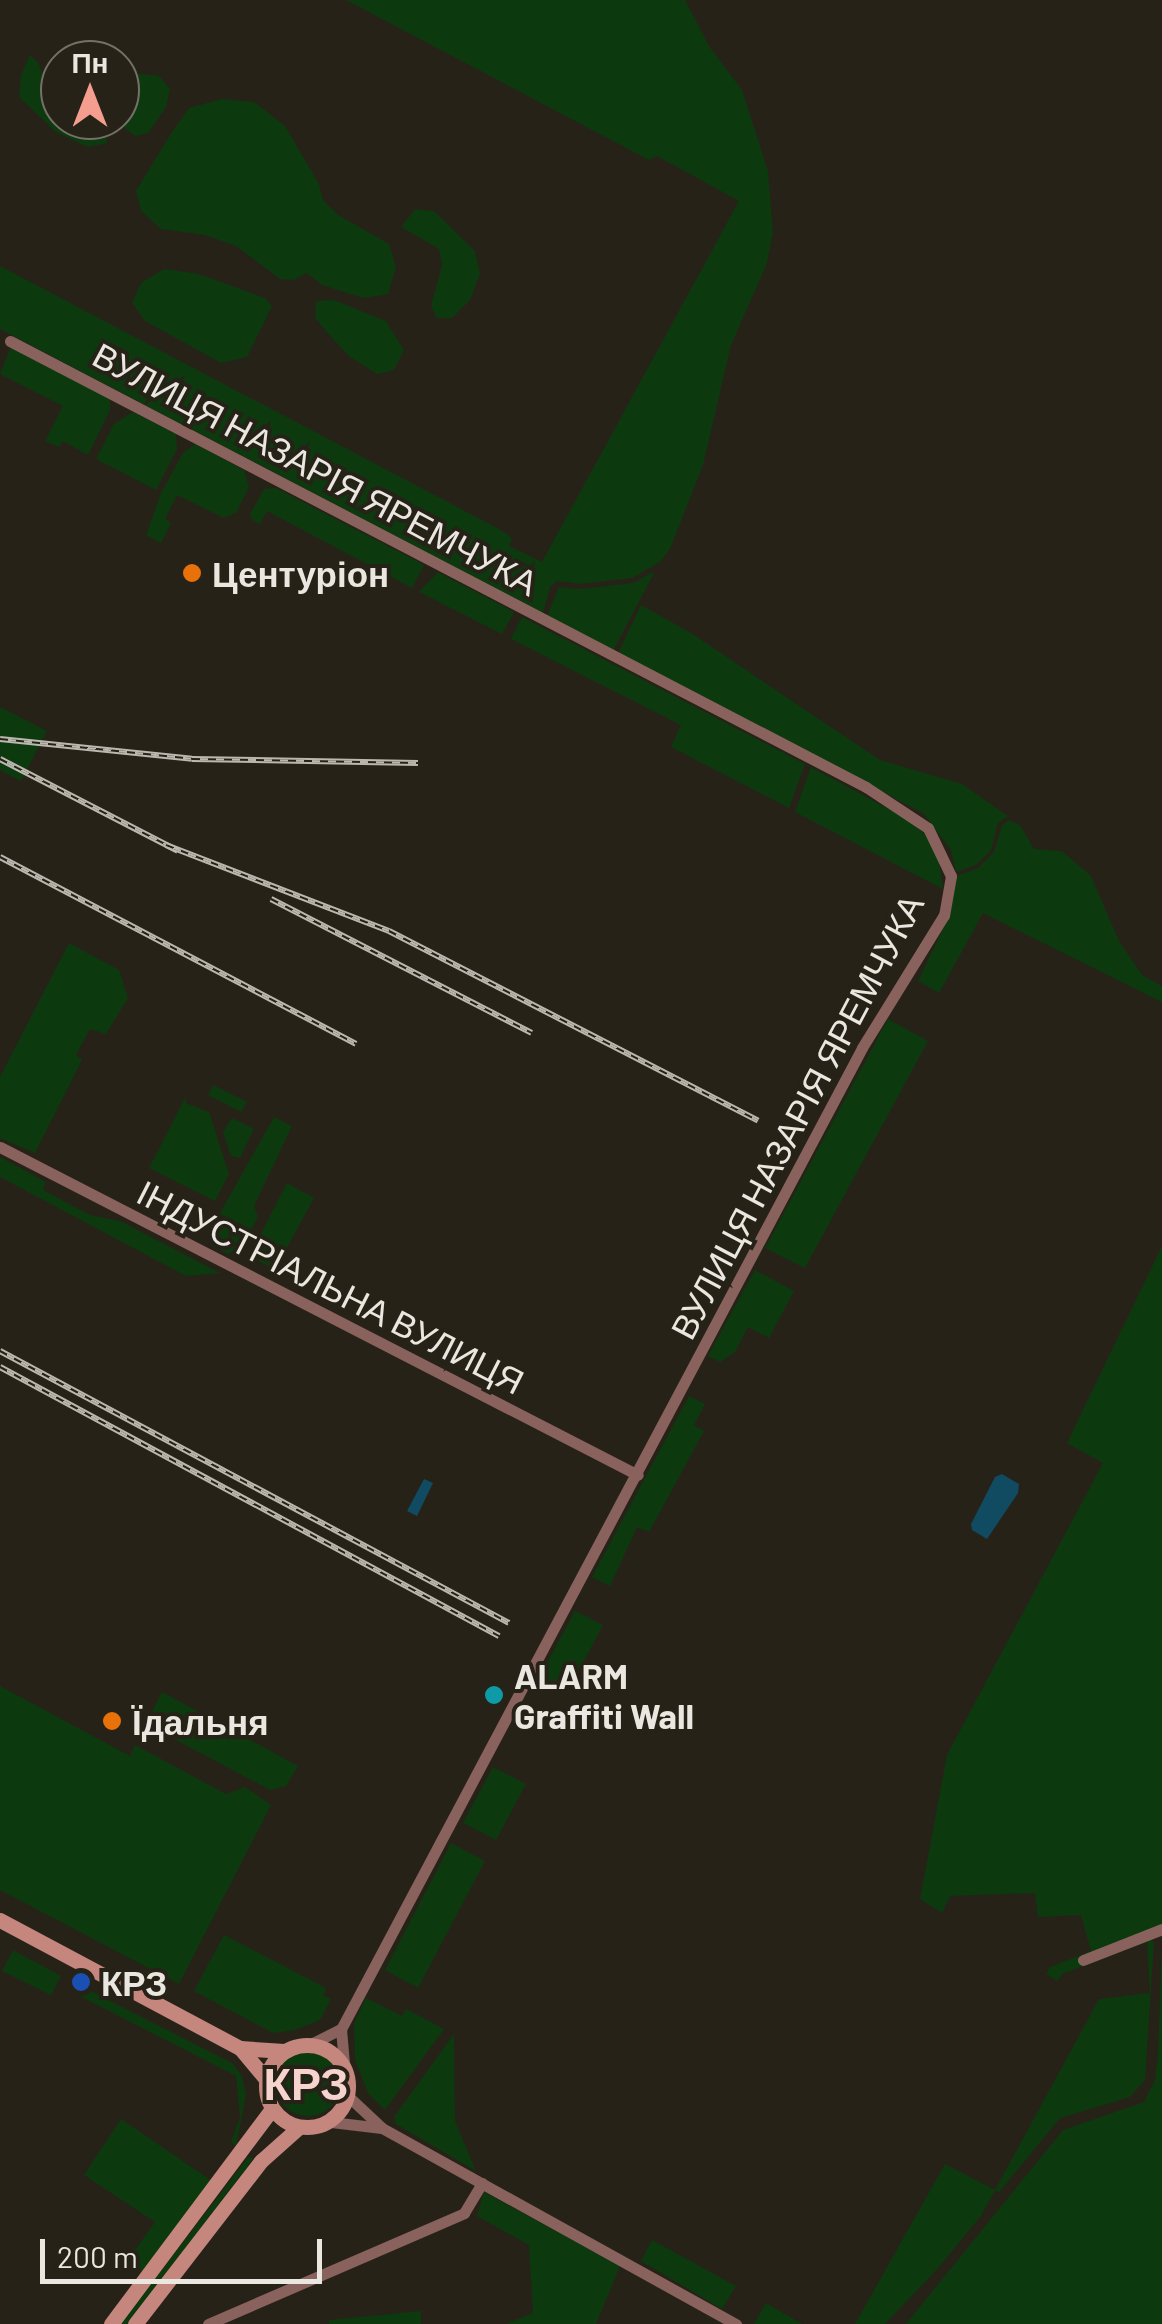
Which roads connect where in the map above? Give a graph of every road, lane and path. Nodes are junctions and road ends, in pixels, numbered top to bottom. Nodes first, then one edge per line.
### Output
1 (10, 341) dead end
2 (0, 1147) edge
3 (638, 1474) junction
4 (0, 1920) edge
5 (1162, 1929) edge
6 (1084, 1960) dead end
7 (341, 2029) junction
8 (311, 2044) junction
9 (240, 2048) junction
10 (284, 2050) junction
11 (344, 2064) junction
12 (265, 2078) junction
13 (349, 2097) junction
14 (271, 2110) junction
15 (332, 2122) junction
16 (298, 2128) junction
17 (382, 2128) junction
18 (482, 2184) junction
19 (111, 2324) edge
20 (135, 2324) edge
21 (208, 2324) edge
22 (736, 2324) edge

1 - 3 street, ВУЛИЦЯ НАЗАРІЯ ЯРЕМЧУКА
2 - 3 street, ІНДУСТРІАЛЬНА ВУЛИЦЯ
3 - 7 street, ВУЛИЦЯ НАЗАРІЯ ЯРЕМЧУКА
4 - 9 street
5 - 6 street
7 - 8 street
7 - 11 street
8 - 10 street
8 - 11 street
9 - 10 street
9 - 12 street
10 - 12 street
11 - 13 street
12 - 14 street
13 - 15 street
13 - 17 street
14 - 16 street
14 - 19 street
15 - 16 street
15 - 17 street
16 - 20 street
17 - 18 street
18 - 21 street
18 - 22 street

